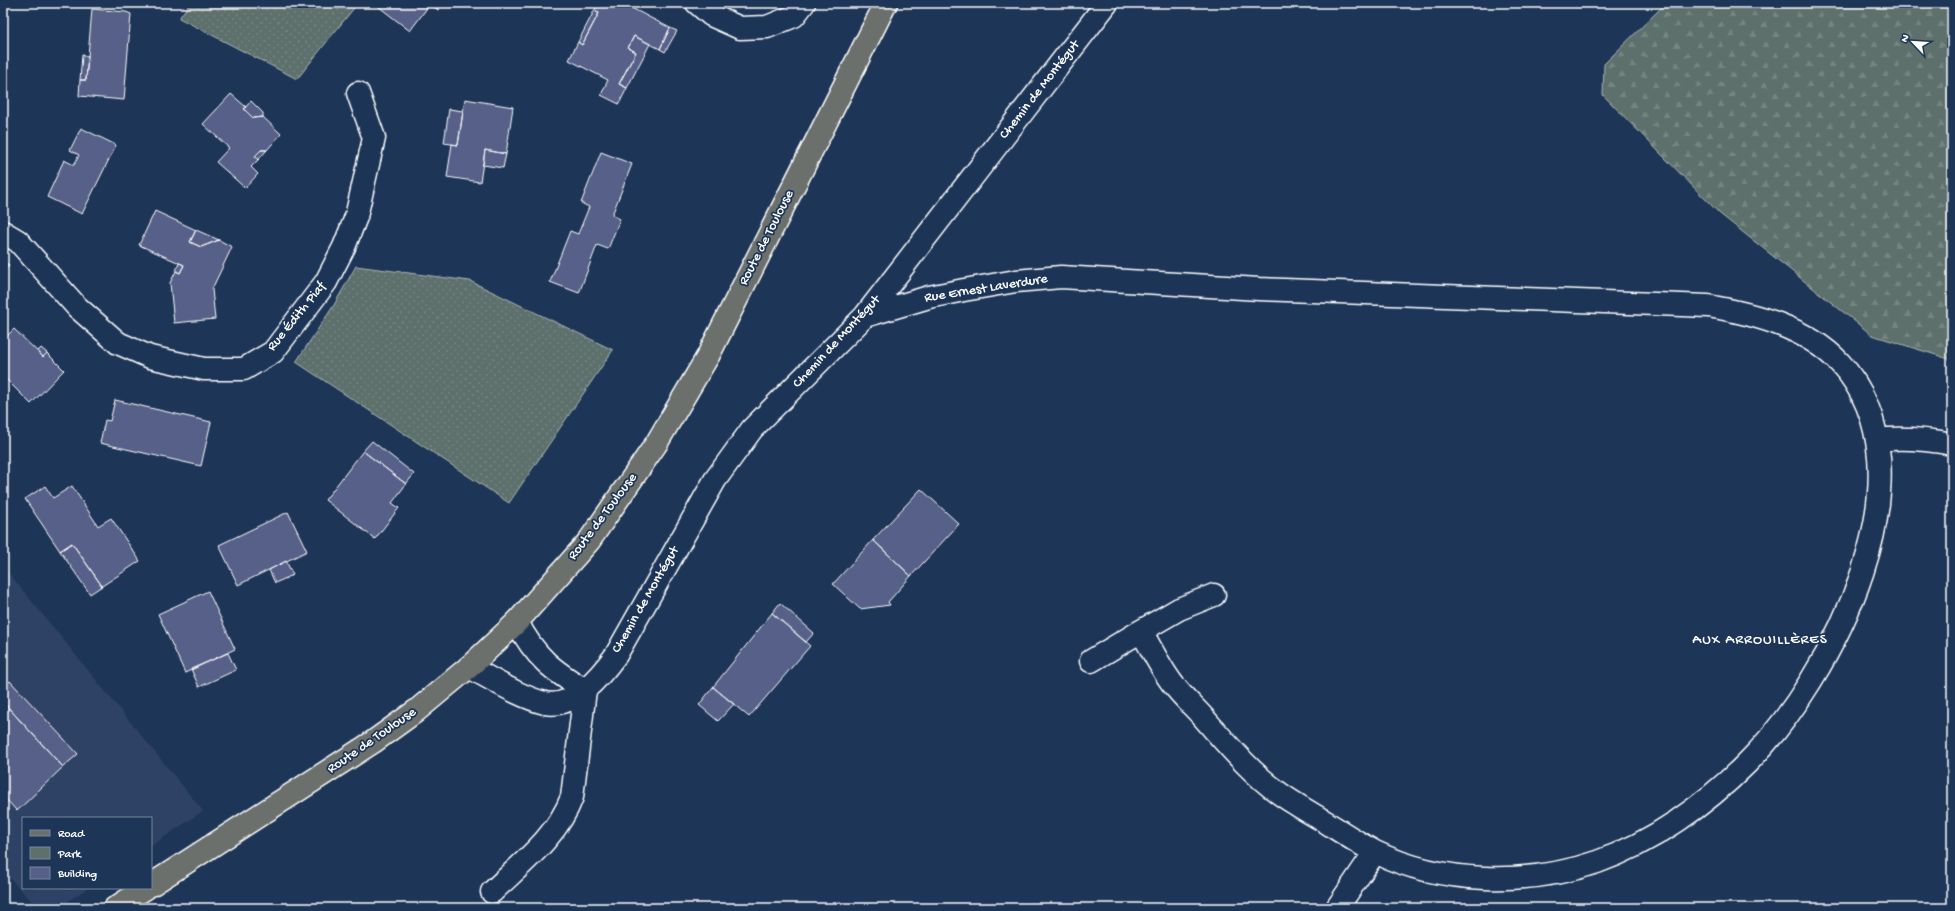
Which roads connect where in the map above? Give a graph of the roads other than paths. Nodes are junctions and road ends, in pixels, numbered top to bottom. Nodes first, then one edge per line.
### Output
1 (697, 3) edge
2 (804, 3) edge
3 (886, 3) edge
4 (1108, 3) edge
5 (358, 93) dead end
6 (3, 232) edge
7 (865, 316) junction
8 (1877, 440) junction
9 (1952, 444) edge
10 (1214, 595) dead end
11 (517, 622) junction
12 (1141, 631) junction
13 (1091, 661) dead end
14 (470, 666) junction
15 (585, 690) junction
16 (1375, 852) junction
17 (152, 884) edge
18 (144, 889) edge
19 (492, 892) dead end
20 (115, 908) edge
21 (1337, 908) edge

1 - 2 street
3 - 11 main road, Route de Toulouse
4 - 7 street, Chemin de Montégut
5 - 6 street, Rue Édith Piaf
7 - 8 street, Rue Ernest Laverdure
7 - 15 street, Chemin de Montégut
8 - 9 street
8 - 16 street, Rue Ernest Laverdure
10 - 12 street
11 - 14 main road, Route de Toulouse
11 - 15 street
12 - 13 street
12 - 16 street, Rue Ernest Laverdure
14 - 15 street, Chemin de Montégut
14 - 17 main road, Route de Toulouse
15 - 19 street
16 - 21 street
18 - 20 main road

